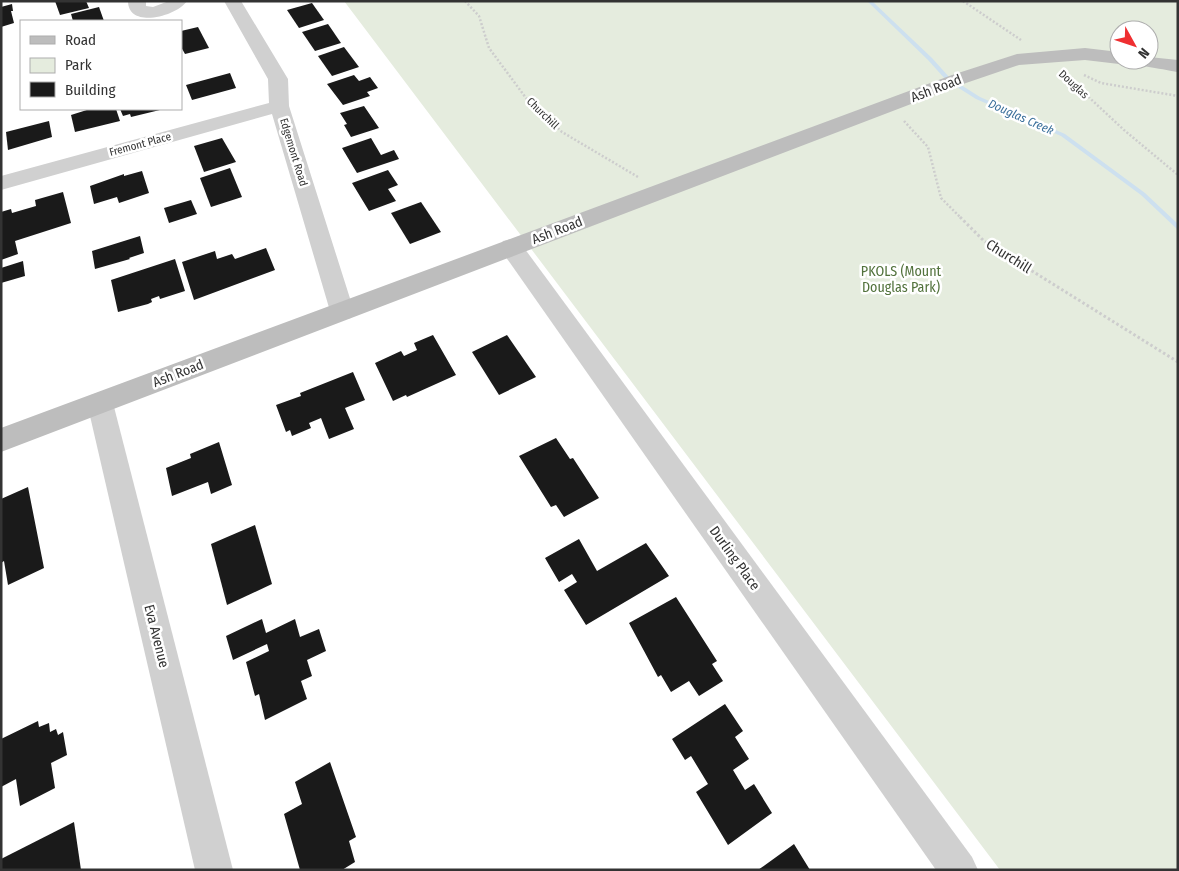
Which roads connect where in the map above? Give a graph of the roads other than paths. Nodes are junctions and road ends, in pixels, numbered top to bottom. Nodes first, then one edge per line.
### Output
1 (137, 1) edge
2 (178, 1) edge
3 (232, 1) edge
4 (1109, 57) edge
5 (1159, 64) edge
6 (1178, 66) edge
7 (279, 106) junction
8 (1, 183) edge
9 (511, 247) junction
10 (342, 311) junction
11 (100, 403) junction
12 (1, 440) edge
13 (214, 870) edge
14 (959, 870) edge

1 - 2 street
3 - 7 street, Edgemont Road
4 - 9 main road, Ash Road
5 - 6 main road
7 - 8 street, Fremont Place
7 - 10 street, Edgemont Road
9 - 10 main road, Ash Road
9 - 14 street, Durling Place
10 - 11 main road, Ash Road
11 - 12 main road, Ash Road
11 - 13 street, Eva Avenue

